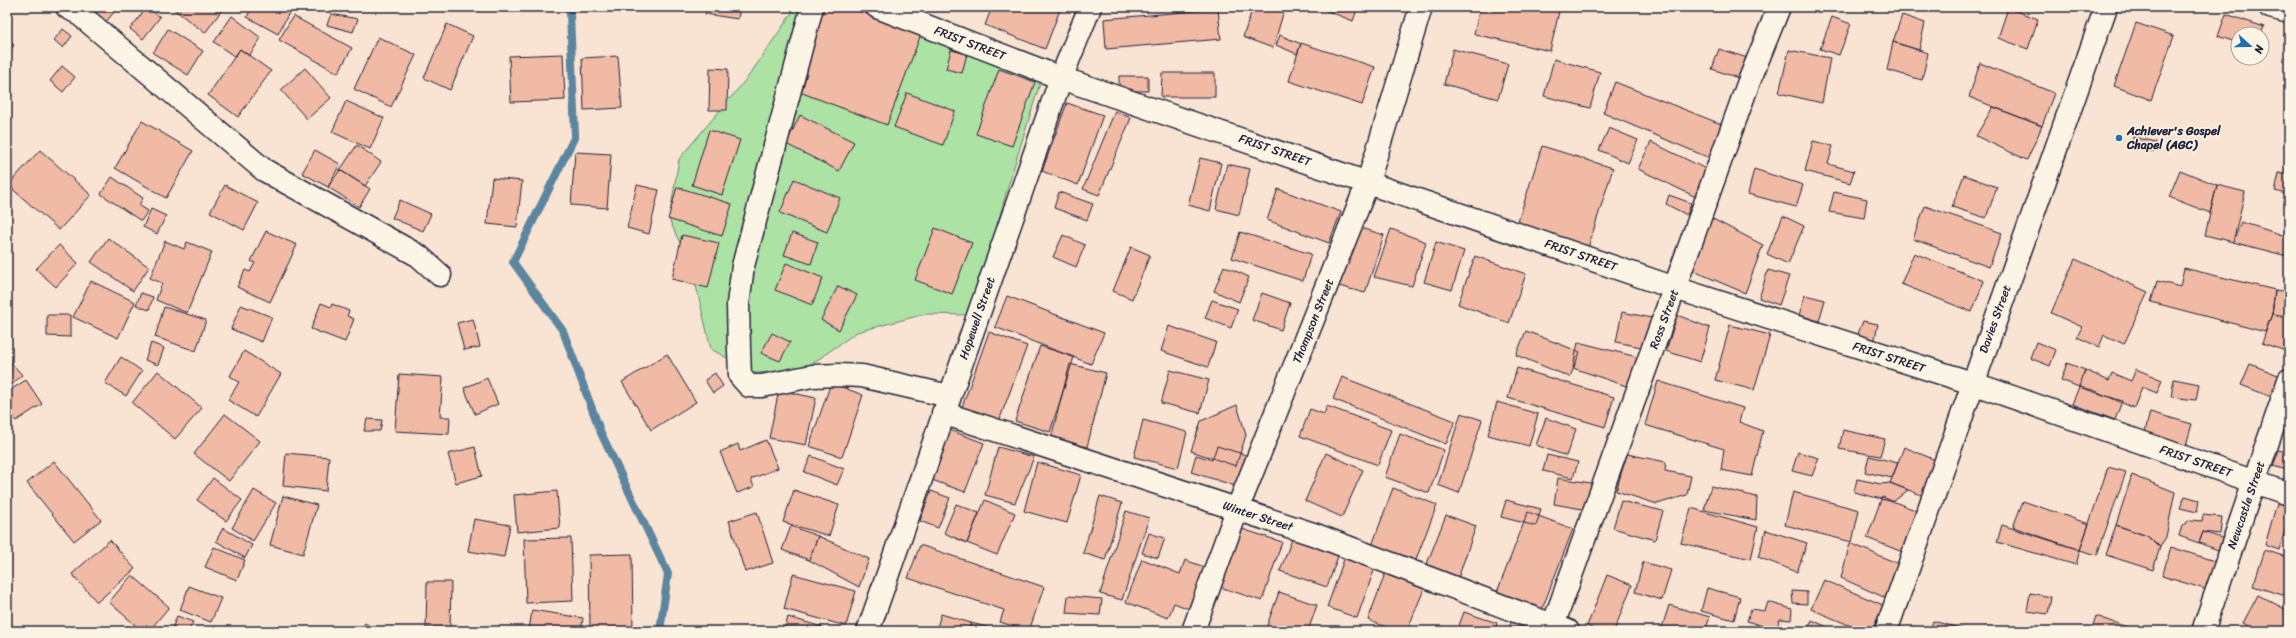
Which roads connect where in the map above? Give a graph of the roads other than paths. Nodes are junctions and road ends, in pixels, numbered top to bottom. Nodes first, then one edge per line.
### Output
1 (67, 7) edge
2 (812, 7) edge
3 (878, 7) edge
4 (1090, 7) edge
5 (1421, 7) edge
6 (1779, 7) edge
7 (2106, 7) edge
8 (2270, 7) edge
9 (2289, 12) edge
10 (1061, 78) junction
11 (1368, 182) junction
12 (440, 275) dead end
13 (1675, 288) junction
14 (2289, 380) edge
15 (1972, 383) junction
16 (946, 405) junction
17 (2254, 482) junction
18 (2289, 494) edge
19 (1237, 510) junction
20 (1557, 629) edge
21 (868, 631) edge
22 (1193, 631) edge
23 (1886, 631) edge
24 (2204, 631) edge

1 - 12 street
2 - 16 street, Winter Street
3 - 10 street, FRIST STREET
4 - 10 street, Hopewell Street
5 - 11 street, Thompson Street
6 - 13 street, Ross Street
7 - 15 street, Davies Street
8 - 9 street
10 - 11 street, FRIST STREET
10 - 16 street, Hopewell Street
11 - 13 street, FRIST STREET
11 - 19 street, Thompson Street
13 - 15 street, FRIST STREET
13 - 20 street, Ross Street
14 - 17 street, Newcastle Street
15 - 17 street, FRIST STREET
15 - 23 street, Davies Street
16 - 19 street, Winter Street
16 - 21 street, Hopewell Street
17 - 18 street, FRIST STREET
17 - 24 street, Newcastle Street
19 - 20 street, Winter Street
19 - 22 street, Thompson Street

